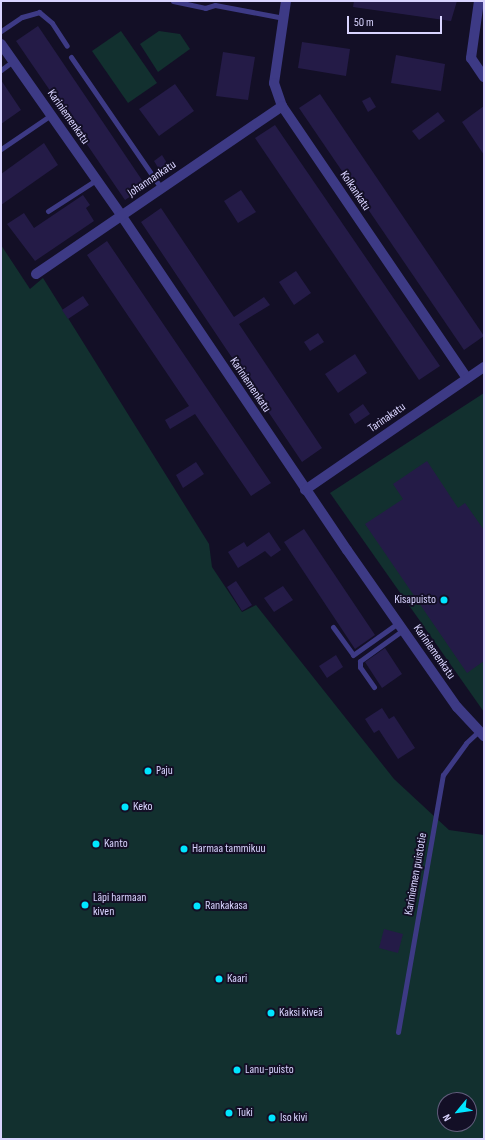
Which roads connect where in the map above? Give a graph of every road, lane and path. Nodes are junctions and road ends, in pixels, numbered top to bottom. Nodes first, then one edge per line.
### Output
1 (173, 1) edge
2 (286, 1) edge
3 (479, 1) edge
4 (284, 18) junction
5 (1, 31) edge
6 (1, 44) edge
7 (67, 46) dead end
8 (71, 57) dead end
9 (13, 61) junction
10 (1, 70) edge
11 (484, 77) edge
12 (282, 106) junction
13 (51, 115) junction
14 (1, 149) edge
15 (96, 180) junction
16 (161, 188) junction
17 (48, 211) dead end
18 (121, 216) junction
19 (36, 274) dead end
20 (484, 367) edge
21 (467, 378) junction
22 (305, 490) junction
23 (333, 627) dead end
24 (400, 627) junction
25 (374, 687) dead end
26 (481, 733) edge
27 (398, 1032) dead end

1 - 4 lane
2 - 4 street, Kolkankatu
3 - 11 street
4 - 12 street, Kolkankatu
5 - 7 lane
6 - 9 street, Kariniemenkatu
8 - 16 lane
9 - 10 lane
9 - 13 street, Kariniemenkatu
12 - 16 street, Johannankatu
12 - 21 street, Kolkankatu
13 - 14 lane
13 - 15 street, Kariniemenkatu
15 - 17 lane
15 - 18 street, Kariniemenkatu
16 - 18 street, Johannankatu
18 - 19 street, Johannankatu
18 - 22 street, Kariniemenkatu
20 - 21 street, Tarinakatu
21 - 22 street, Tarinakatu
22 - 24 street, Kariniemenkatu
23 - 24 lane
24 - 25 lane
24 - 26 street, Kariniemenkatu
26 - 27 lane, Kariniemen puistotie

